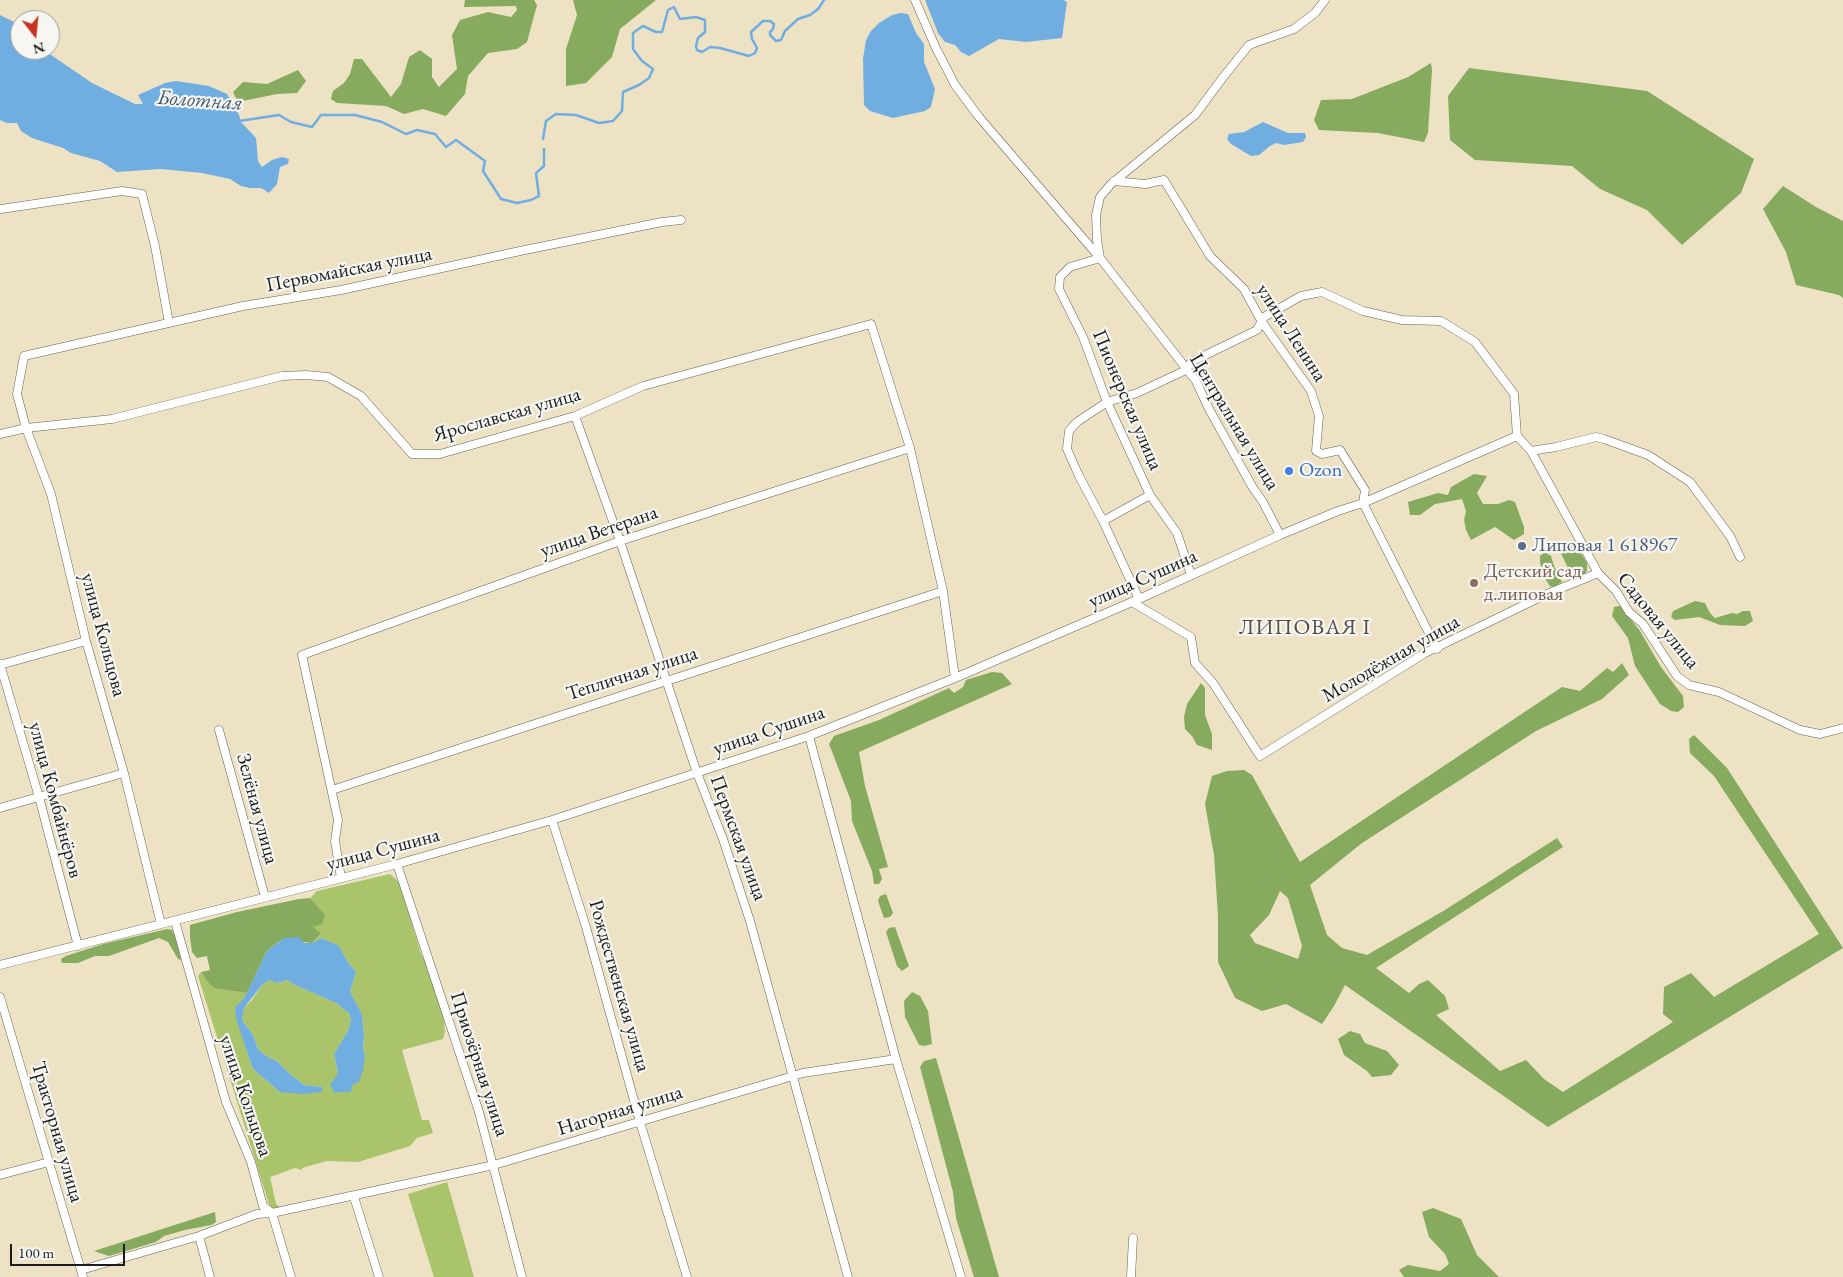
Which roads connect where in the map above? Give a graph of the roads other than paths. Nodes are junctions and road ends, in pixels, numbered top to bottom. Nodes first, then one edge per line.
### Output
1 (915, 0) edge
2 (1325, 0) edge
3 (1114, 181) junction
4 (1, 208) dead end
5 (681, 220) dead end
6 (1100, 258) junction
7 (1262, 322) junction
8 (169, 323) junction
9 (24, 356) joint
10 (1186, 370) junction
11 (1107, 402) junction
12 (574, 416) junction
13 (26, 428) junction
14 (0, 434) edge
15 (1517, 436) junction
16 (910, 448) junction
17 (1531, 452) junction
18 (1150, 495) junction
19 (1363, 503) junction
20 (1103, 521) junction
21 (1280, 535) junction
22 (620, 542) junction
23 (1740, 557) dead end
24 (1598, 573) junction
25 (1191, 575) junction
26 (943, 591) junction
27 (1135, 601) junction
28 (86, 641) junction
29 (1437, 648) junction
30 (0, 665) edge
31 (955, 678) junction
32 (667, 679) junction
33 (1843, 728) edge
34 (219, 730) dead end
35 (809, 736) junction
36 (697, 772) junction
37 (124, 773) junction
38 (332, 790) junction
39 (39, 797) junction
40 (0, 808) edge
41 (552, 820) junction
42 (397, 864) junction
43 (341, 878) junction
44 (265, 897) junction
45 (175, 921) junction
46 (161, 924) junction
47 (78, 946) junction
48 (0, 965) edge
49 (0, 997) edge
50 (896, 1059) junction
51 (794, 1076) junction
52 (640, 1122) junction
53 (49, 1162) junction
54 (494, 1165) junction
55 (0, 1176) edge
56 (354, 1197) junction
57 (272, 1213) junction
58 (199, 1236) junction
59 (1134, 1238) dead end
60 (82, 1274) edge
61 (210, 1277) edge
62 (290, 1277) edge
63 (379, 1277) edge
64 (522, 1277) edge
65 (687, 1277) edge
66 (848, 1277) edge
67 (961, 1277) edge
68 (1131, 1277) edge

1 - 6 street, Центральная улица
2 - 3 street, Центральная улица
3 - 6 street, Центральная улица
3 - 7 street, улица Ленина
4 - 8 street
5 - 8 street, Первомайская улица
6 - 10 street, Центральная улица
6 - 11 street, Пионерская улица
7 - 10 street
7 - 15 street
7 - 19 street, улица Ленина
8 - 9 street, Первомайская улица
9 - 13 street, улица Кольцова
10 - 11 street
10 - 21 street, Центральная улица
11 - 18 street, Пионерская улица
11 - 20 street
12 - 13 street, Ярославская улица
12 - 16 street, Ярославская улица
12 - 22 street, Пермская улица
13 - 14 street, Ярославская улица
13 - 28 street, улица Кольцова
15 - 17 street, Садовая улица
15 - 19 street, улица Сушина
16 - 22 street, улица Ветерана
16 - 26 street
17 - 23 street
17 - 24 street, Садовая улица
18 - 20 street
18 - 25 street, Пионерская улица
19 - 21 street, улица Сушина
19 - 29 street, улица Ленина
20 - 27 street
21 - 25 street, улица Сушина
22 - 32 street, Пермская улица
22 - 38 street, улица Ветерана
24 - 29 street, Молодёжная улица
24 - 33 street, Садовая улица
25 - 27 street, улица Сушина
26 - 31 street
26 - 32 street, Тепличная улица
27 - 29 street, Молодёжная улица
27 - 31 street, улица Сушина
28 - 30 street
28 - 37 street, улица Кольцова
30 - 39 street, улица Комбайнёров
31 - 35 street, улица Сушина
32 - 36 street, Пермская улица
32 - 38 street, Тепличная улица
34 - 44 street, Зелёная улица
35 - 36 street, улица Сушина
35 - 50 street
36 - 41 street, улица Сушина
36 - 51 street, Пермская улица
37 - 39 street
37 - 46 street, улица Кольцова
38 - 43 street
39 - 40 street
39 - 47 street, улица Комбайнёров
41 - 42 street, улица Сушина
41 - 52 street, Рождественская улица
42 - 43 street, улица Сушина
42 - 54 street, Приозёрная улица
43 - 44 street, улица Сушина
44 - 45 street, улица Сушина
45 - 46 street, улица Сушина
45 - 57 street, улица Кольцова
46 - 47 street, улица Сушина
47 - 48 street, улица Сушина
49 - 53 street, Тракторная улица
50 - 51 street, Нагорная улица
50 - 67 street
51 - 52 street, Нагорная улица
51 - 66 street, Пермская улица
52 - 54 street, Нагорная улица
52 - 65 street, Рождественская улица
53 - 55 street
53 - 60 street, Тракторная улица
54 - 56 street, Нагорная улица
54 - 64 street, Приозёрная улица
56 - 57 street, Нагорная улица
56 - 63 street
57 - 58 street, Нагорная улица
57 - 62 street, улица Кольцова
58 - 60 street, Нагорная улица
58 - 61 street
59 - 68 street

